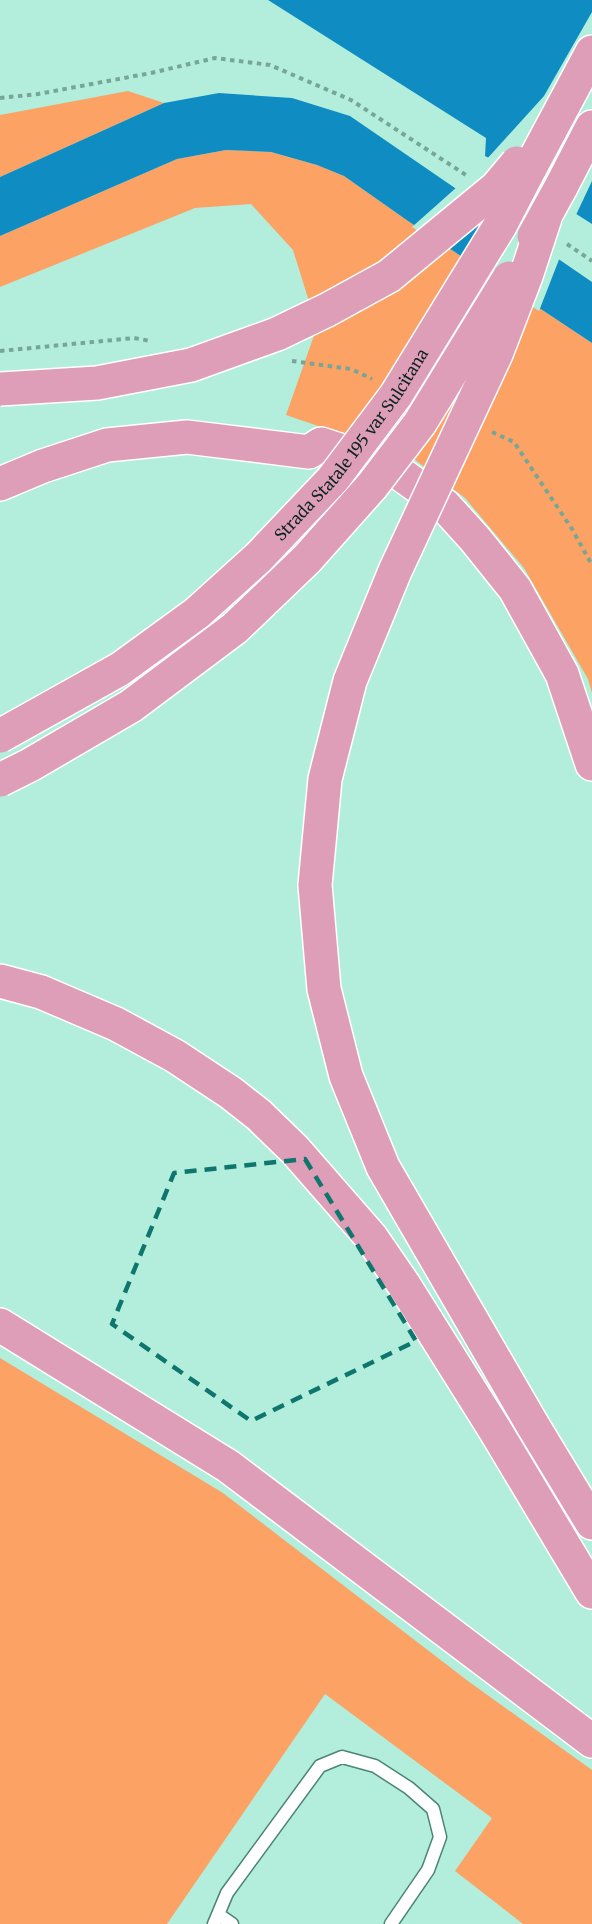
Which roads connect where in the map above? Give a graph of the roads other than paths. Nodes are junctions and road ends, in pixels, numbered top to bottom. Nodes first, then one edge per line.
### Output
1 (592, 52) edge
2 (563, 107) junction
3 (592, 127) edge
4 (554, 230) junction
5 (0, 389) edge
6 (0, 484) edge
7 (0, 736) edge
8 (592, 764) edge
9 (0, 780) edge
10 (0, 981) edge
11 (0, 1325) edge
12 (592, 1523) edge
13 (592, 1592) edge
14 (592, 1741) edge
15 (217, 1920) edge
16 (232, 1924) edge
17 (391, 1924) edge

1 - 2 highway, Strada Statale 195 var Sulcitana
2 - 5 highway, bridge
2 - 7 highway, Strada Statale 195 var Sulcitana, bridge
3 - 4 highway, bridge
4 - 9 highway, bridge
4 - 12 highway, bridge
6 - 8 highway
10 - 13 highway
11 - 14 highway
15 - 16 lane
15 - 17 lane

